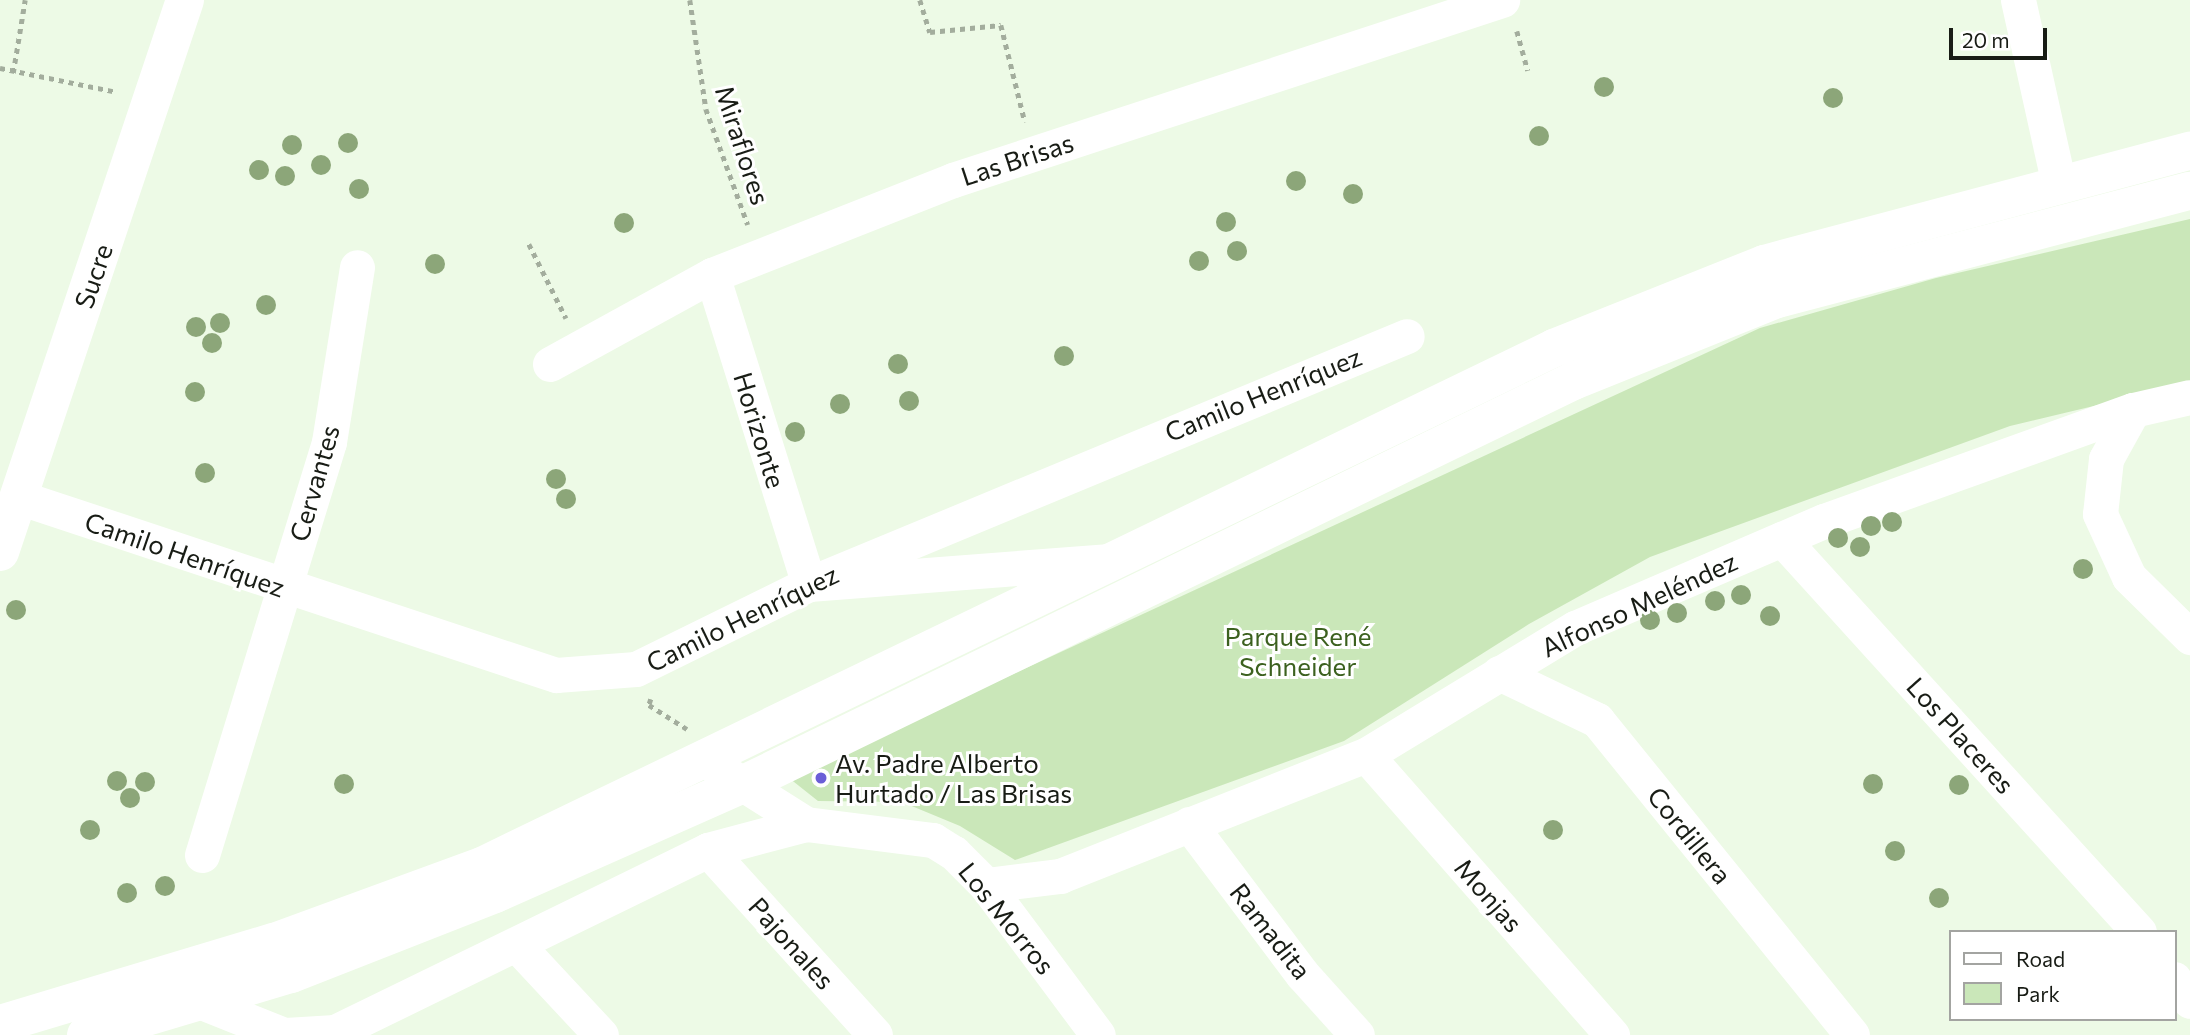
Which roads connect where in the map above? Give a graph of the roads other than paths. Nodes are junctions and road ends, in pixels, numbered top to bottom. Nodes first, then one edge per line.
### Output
1 (185, 0) edge
2 (2018, 0) edge
3 (1508, 12) edge
4 (2190, 151) edge
5 (2059, 184) junction
6 (2190, 191) edge
7 (357, 267) dead end
8 (712, 275) junction
9 (1407, 336) dead end
10 (550, 364) dead end
11 (2190, 397) edge
12 (2133, 410) junction
13 (18, 497) junction
14 (1782, 539) junction
15 (0, 552) edge
16 (1116, 560) junction
17 (809, 584) junction
18 (283, 587) junction
19 (2190, 637) edge
20 (1499, 673) junction
21 (1366, 755) junction
22 (705, 760) junction
23 (746, 783) junction
24 (806, 824) junction
25 (1189, 824) junction
26 (708, 850) junction
27 (202, 855) dead end
28 (986, 885) junction
29 (2137, 930) edge
30 (517, 945) junction
31 (2176, 982) edge
32 (199, 1001) junction
33 (2190, 1001) edge
34 (0, 1024) edge
35 (336, 1033) edge
36 (86, 1035) edge
37 (284, 1035) edge
38 (601, 1035) edge
39 (875, 1035) edge
40 (1098, 1035) edge
41 (1357, 1035) edge
42 (1612, 1035) edge
43 (1852, 1035) edge

1 - 13 main road, Sucre
2 - 5 street
3 - 8 street, Las Brisas
4 - 5 main road
5 - 16 main road
6 - 23 main road
7 - 18 street, Cervantes
8 - 10 street, Las Brisas
8 - 17 street, Horizonte
9 - 17 street, Camilo Henríquez
11 - 12 street, Alfonso Meléndez
12 - 14 street, Alfonso Meléndez
12 - 19 street
13 - 15 main road, Sucre
13 - 18 street, Camilo Henríquez
14 - 20 street, Alfonso Meléndez
14 - 29 street, Los Placeres
16 - 17 street
16 - 22 main road
17 - 18 street, Camilo Henríquez
18 - 27 street, Cervantes
20 - 21 street, Alfonso Meléndez
20 - 43 street, Cordillera
21 - 25 street, Alfonso Meléndez
21 - 42 street, Monjas
22 - 23 street, Los Morros
22 - 34 main road
23 - 24 street, Los Morros
23 - 32 main road
24 - 26 street
24 - 28 street, Los Morros
25 - 28 street, Alfonso Meléndez
25 - 41 street, Ramadita
26 - 30 street
26 - 39 street, Pajonales
28 - 40 street, Los Morros
30 - 35 street
30 - 38 street
31 - 33 street
32 - 36 main road
32 - 37 street
35 - 37 street

